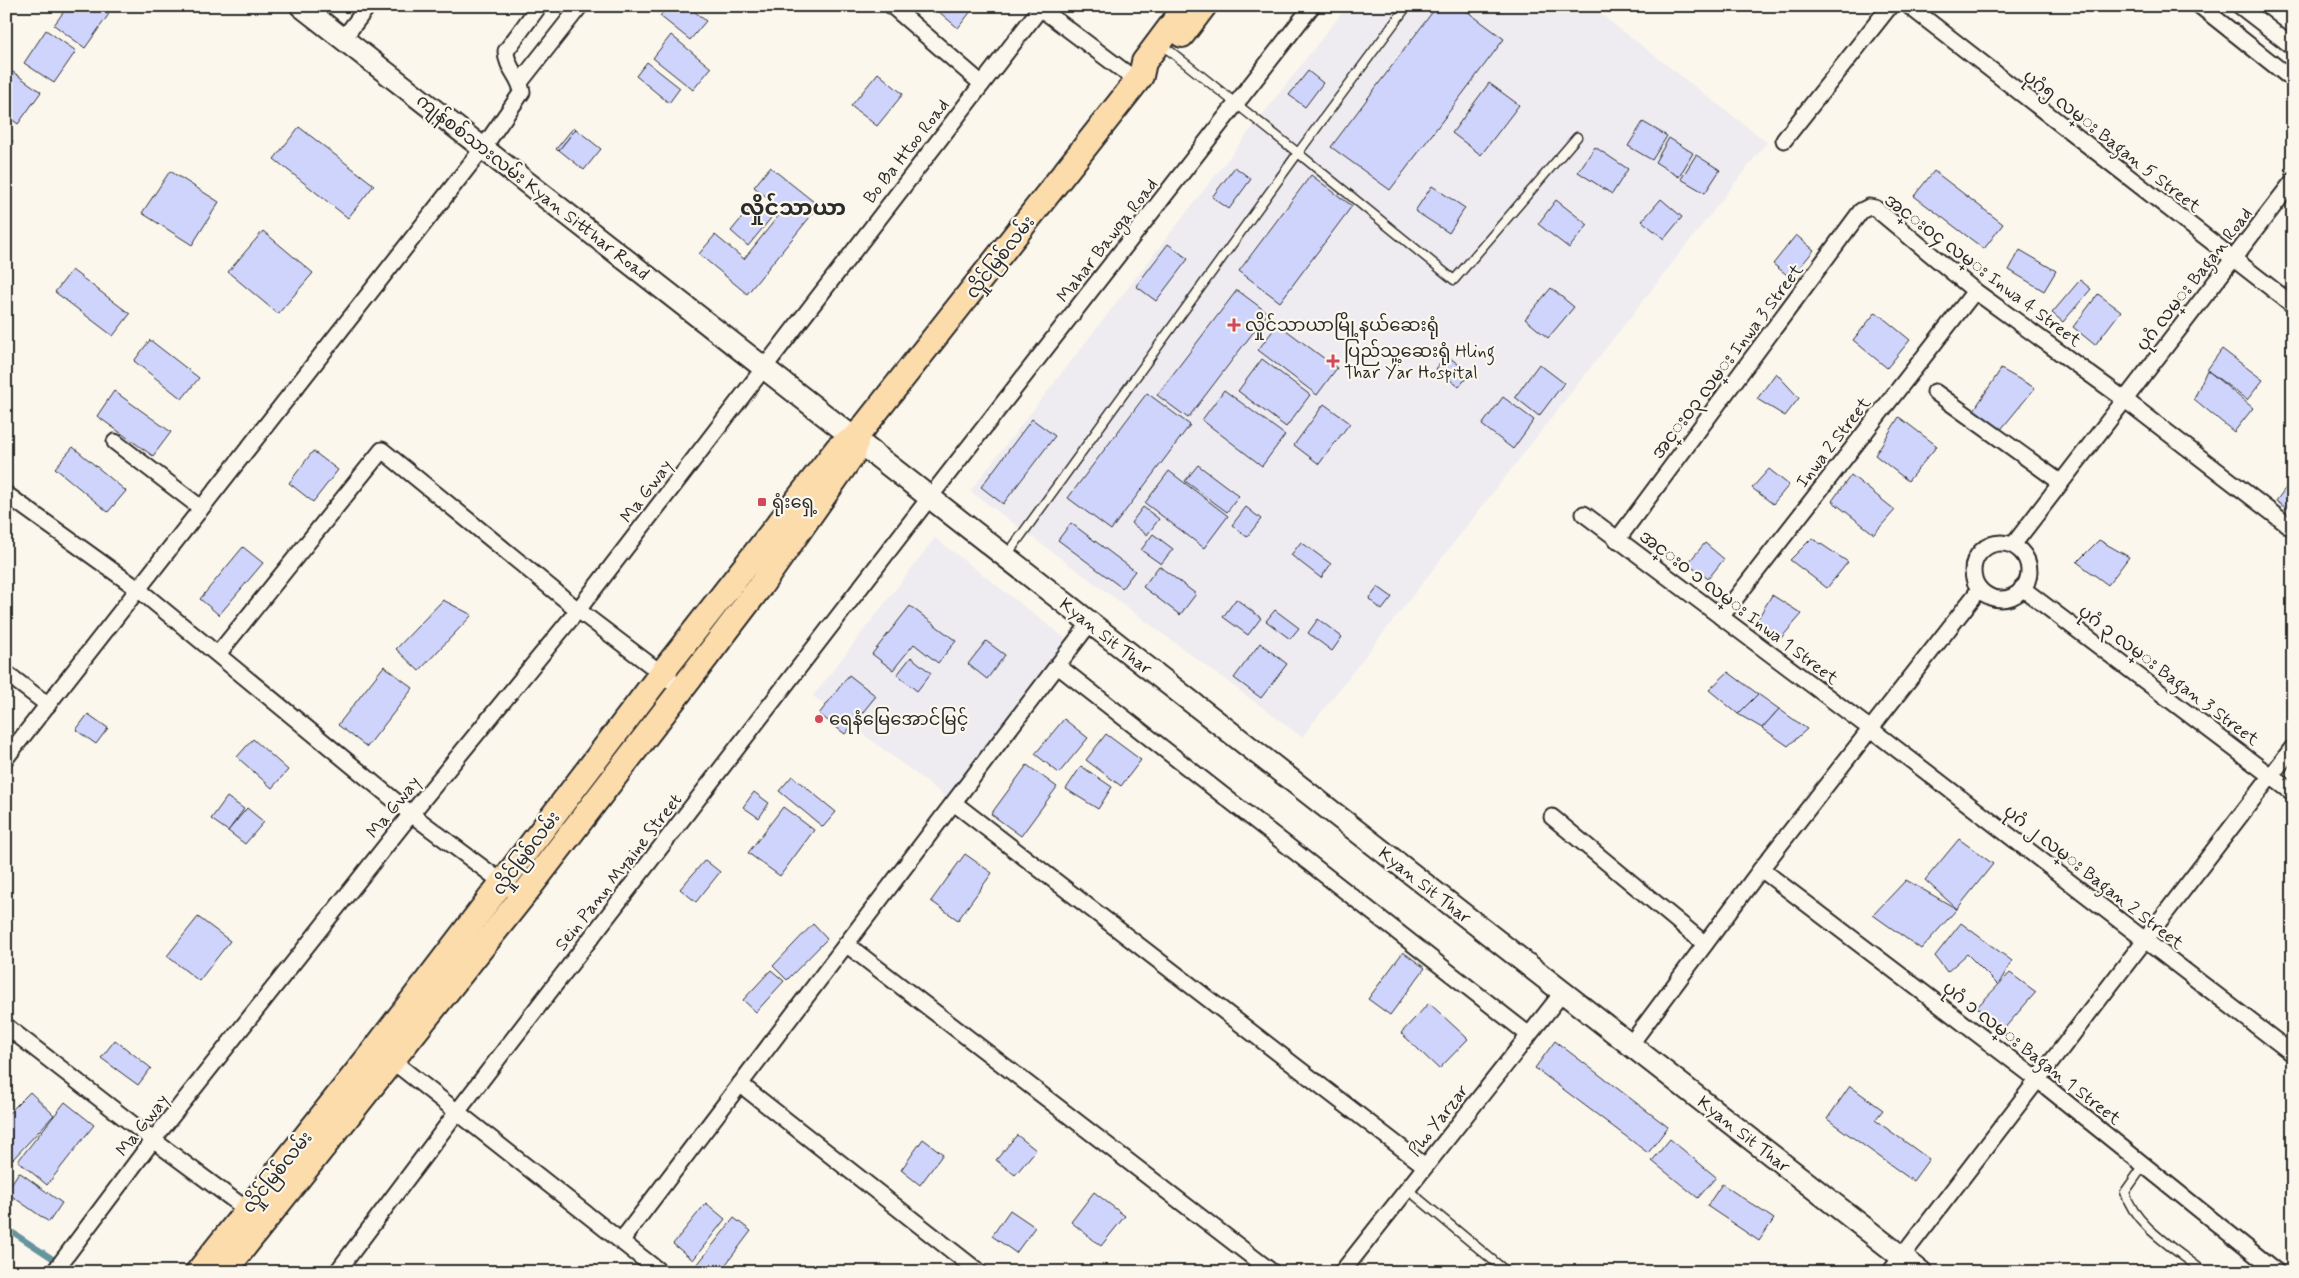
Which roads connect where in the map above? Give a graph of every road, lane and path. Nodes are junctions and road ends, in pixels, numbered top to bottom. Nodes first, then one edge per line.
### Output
1 (301, 6) edge
2 (368, 6) edge
3 (539, 6) edge
4 (580, 6) edge
5 (892, 6) edge
6 (1186, 6) edge
7 (1204, 6) edge
8 (1312, 6) edge
9 (1407, 6) edge
10 (1890, 6) edge
11 (1909, 6) edge
12 (2200, 6) edge
13 (2240, 6) edge
14 (1041, 7) edge
15 (343, 39) junction
16 (2293, 47) edge
17 (1164, 48) junction
18 (1139, 78) junction
19 (2293, 80) edge
20 (521, 81) junction
21 (982, 84) junction
22 (1237, 105) junction
23 (1578, 138) dead end
24 (1784, 140) dead end
25 (482, 148) junction
26 (1298, 153) junction
27 (2293, 181) edge
28 (1869, 207) joint
29 (2234, 260) junction
30 (1975, 291) junction
31 (2293, 306) edge
32 (764, 367) junction
33 (1935, 392) dead end
34 (2124, 399) junction
35 (856, 438) junction
36 (115, 442) dead end
37 (2060, 482) junction
38 (6, 494) edge
39 (930, 497) junction
40 (201, 508) junction
41 (1584, 514) dead end
42 (2293, 529) edge
43 (1617, 540) junction
44 (2013, 545) junction
45 (1006, 556) junction
46 (2022, 588) junction
47 (138, 589) junction
48 (1979, 590) junction
49 (578, 610) junction
50 (1721, 617) junction
51 (1089, 624) junction
52 (218, 654) junction
53 (1058, 666) junction
54 (6, 673) edge
55 (661, 674) junction
56 (682, 689) junction
57 (48, 705) junction
58 (1872, 730) junction
59 (2293, 747) edge
60 (6, 758) edge
61 (2271, 775) junction
62 (2293, 793) edge
63 (954, 803) junction
64 (411, 814) junction
65 (1552, 817) dead end
66 (1761, 869) junction
67 (512, 890) junction
68 (2145, 940) junction
69 (846, 944) junction
70 (1705, 944) junction
71 (1563, 992) junction
72 (6, 1026) edge
73 (1529, 1035) junction
74 (1630, 1045) junction
75 (384, 1054) junction
76 (2293, 1054) edge
77 (2038, 1080) junction
78 (740, 1084) junction
79 (457, 1112) junction
80 (153, 1140) junction
81 (2144, 1165) junction
82 (1426, 1166) junction
83 (1407, 1190) junction
84 (255, 1215) junction
85 (621, 1241) junction
86 (1896, 1264) edge
87 (54, 1272) edge
88 (198, 1272) edge
89 (224, 1272) edge
90 (337, 1272) edge
91 (660, 1272) edge
92 (979, 1272) edge
93 (1272, 1272) edge
94 (1342, 1272) edge
95 (1507, 1272) edge
96 (1921, 1272) edge
97 (2204, 1272) edge
98 (2277, 1272) edge

1 - 15 main road, ကျန်စစ်သားလမ်း Kyan Sitthar Road
2 - 15 street
3 - 20 street
4 - 20 street
5 - 21 street
6 - 17 main road, လှိုင်မြစ်လမ်း
7 - 17 main road, လှိုင်မြစ်လမ်း
8 - 22 street, Mahar Bawga Road
9 - 26 lane
10 - 24 street
11 - 29 street, ပုဂံ၅ လမ္း Bagan 5 Street
12 - 19 street
13 - 16 street
14 - 18 street
14 - 21 street, Bo Ba Htoo Road
15 - 25 main road, ကျန်စစ်သားလမ်း Kyan Sitthar Road
17 - 18 main road, လှိုင်မြစ်လမ်း
17 - 22 lane
18 - 35 main road, လှိုင်မြစ်လမ်း
20 - 25 street
21 - 32 street, Bo Ba Htoo Road
22 - 26 lane
22 - 39 street, Mahar Bawga Road
23 - 26 lane
25 - 32 main road, ကျန်စစ်သားလမ်း Kyan Sitthar Road
25 - 40 street
26 - 45 lane
27 - 29 street, ပုဂံ လမ္း Bagan Road
28 - 30 street, အင္းဝ၄ လမ္း Inwa 4 Street
28 - 43 street, အင္းဝ၃ လမ္း Inwa 3 Street
29 - 31 street, ပုဂံ၅ လမ္း Bagan 5 Street
29 - 34 street, ပုဂံ လမ္း Bagan Road
30 - 34 street, အင္းဝ၄ လမ္း Inwa 4 Street
30 - 50 street, Inwa 2 Street
32 - 35 main road, ကျန်စစ်သားလမ်း Kyan Sitthar Road
32 - 49 street, Ma Gway
33 - 37 street
34 - 37 street, ပုဂံ လမ္း Bagan Road
34 - 42 street, အင္းဝ၄ လမ္း Inwa 4 Street
35 - 39 main road, Kyan Sit Thar
35 - 55 main road, လှိုင်မြစ်လမ်း
35 - 56 main road, လှိုင်မြစ်လမ်း
36 - 40 street
37 - 44 street, ပုဂံ လမ္း Bagan Road
38 - 47 street
39 - 45 main road, Kyan Sit Thar
39 - 79 street, Sein Pann Myaine Street
40 - 47 street
41 - 43 street, အင္းဝ ၁ လမ္း Inwa 1 Street
43 - 50 street, အင္းဝ ၁ လမ္း Inwa 1 Street
44 - 46 street
44 - 48 street
45 - 51 main road, Kyan Sit Thar
46 - 48 street
46 - 61 street, ပုဂံ ၃ လမ္း Bagan 3 Street
47 - 52 street
47 - 57 street
48 - 58 street
49 - 52 street
49 - 55 street
49 - 64 street, Ma Gway
50 - 58 street, အင္းဝ ၁ လမ္း Inwa 1 Street
51 - 53 street
51 - 71 main road, Kyan Sit Thar
52 - 64 street
53 - 63 street
53 - 73 street
54 - 57 street
55 - 56 street
55 - 67 main road, လှိုင်မြစ်လမ်း
56 - 67 main road, လှိုင်မြစ်လမ်း
57 - 60 street
58 - 66 street
58 - 68 street, ပုဂံ ၂ လမ္း Bagan 2 Street
59 - 61 street
61 - 62 street, ပုဂံ ၃ လမ္း Bagan 3 Street
61 - 68 street
63 - 69 street
63 - 82 street
64 - 67 street
64 - 80 street, Ma Gway
65 - 70 street
66 - 70 street
66 - 77 street, ပုဂံ ၁ လမ္း Bagan 1 Street
67 - 75 main road, လှိုင်မြစ်လမ်း
68 - 76 street, ပုဂံ ၂ လမ္း Bagan 2 Street
68 - 77 street
69 - 78 street
69 - 93 street
70 - 74 street
71 - 73 street, Pho Yarzar
71 - 74 main road, Kyan Sit Thar
72 - 80 street
73 - 82 street, Pho Yarzar
74 - 86 main road, Kyan Sit Thar
75 - 79 street
75 - 84 main road, လှိုင်မြစ်လမ်း
77 - 81 street, ပုဂံ ၁ လမ္း Bagan 1 Street
77 - 86 street
78 - 85 street
78 - 92 street
79 - 85 street
79 - 90 street, Sein Pann Myaine Street
80 - 84 street
80 - 87 street, Ma Gway
81 - 97 lane
81 - 98 street, ပုဂံ ၁ လမ္း Bagan 1 Street
82 - 83 street, Pho Yarzar
83 - 94 street, Pho Yarzar
83 - 95 lane
84 - 88 main road, လှိုင်မြစ်လမ်း
84 - 89 main road, လှိုင်မြစ်လမ်း
85 - 91 street
86 - 96 main road, Kyan Sit Thar

